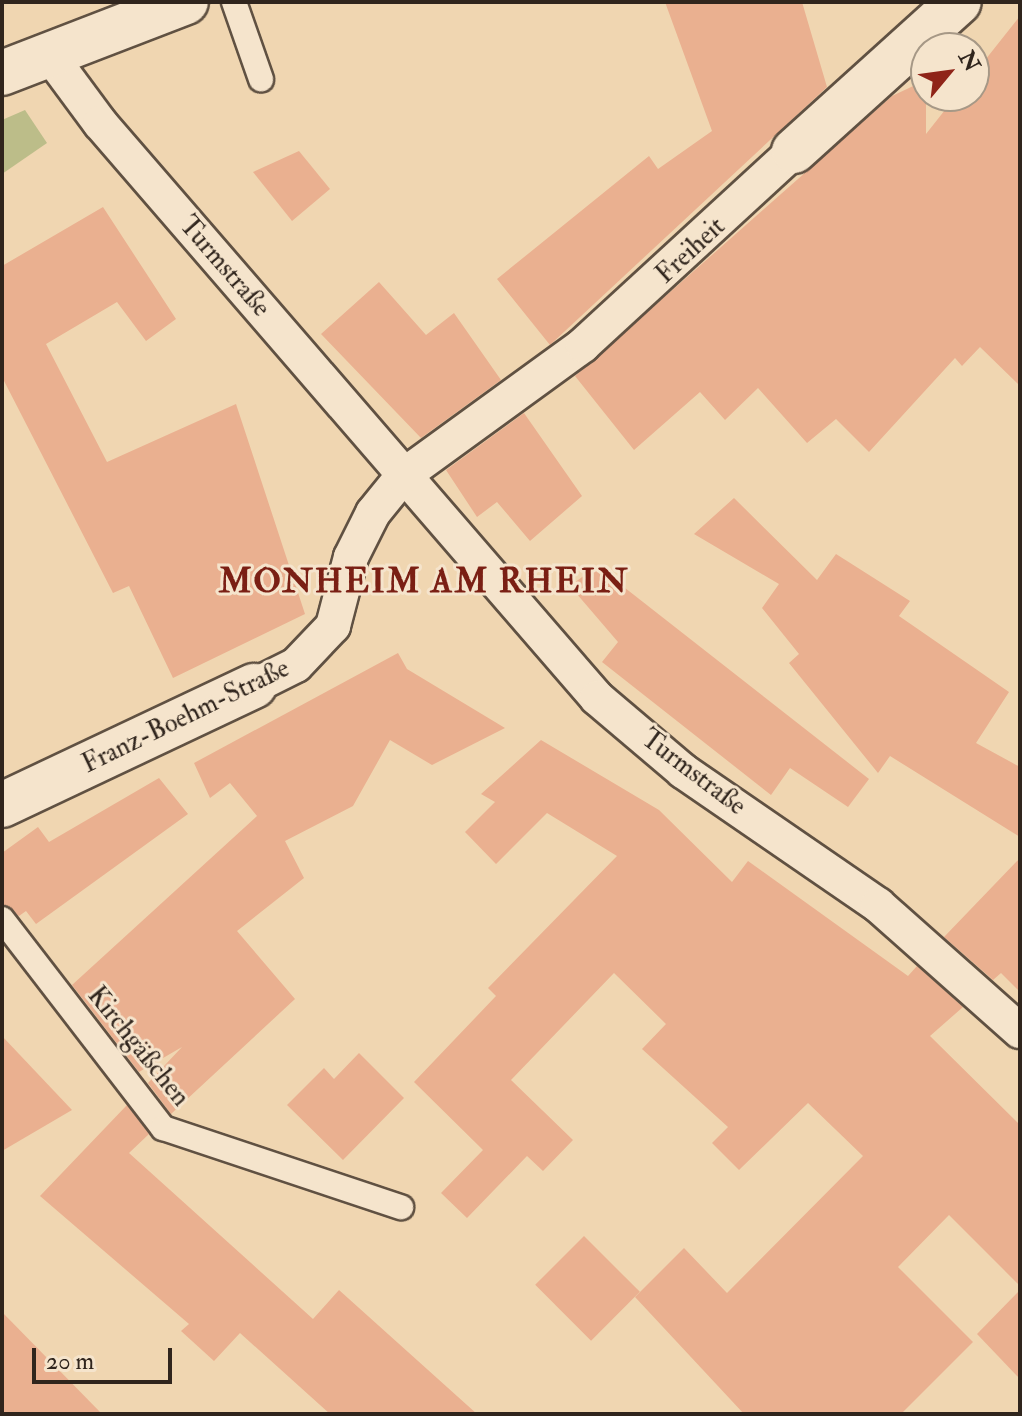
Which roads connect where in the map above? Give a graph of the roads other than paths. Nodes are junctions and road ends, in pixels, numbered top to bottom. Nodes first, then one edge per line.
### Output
1 (186, 2) edge
2 (234, 2) edge
3 (959, 2) edge
4 (49, 54) junction
5 (2, 73) edge
6 (261, 79) dead end
7 (794, 151) joint
8 (403, 476) junction
9 (254, 686) joint
10 (2, 805) edge
11 (2, 919) edge
12 (1020, 1031) edge
13 (401, 1207) dead end

1 - 4 street
2 - 6 lane
3 - 7 street, Freiheit
4 - 5 street
4 - 8 street, Turmstraße
7 - 8 street, Freiheit
8 - 9 street, Franz-Boehm-Straße
8 - 12 street, Turmstraße
9 - 10 street, Franz-Boehm-Straße
11 - 13 lane, Kirchgäßchen

